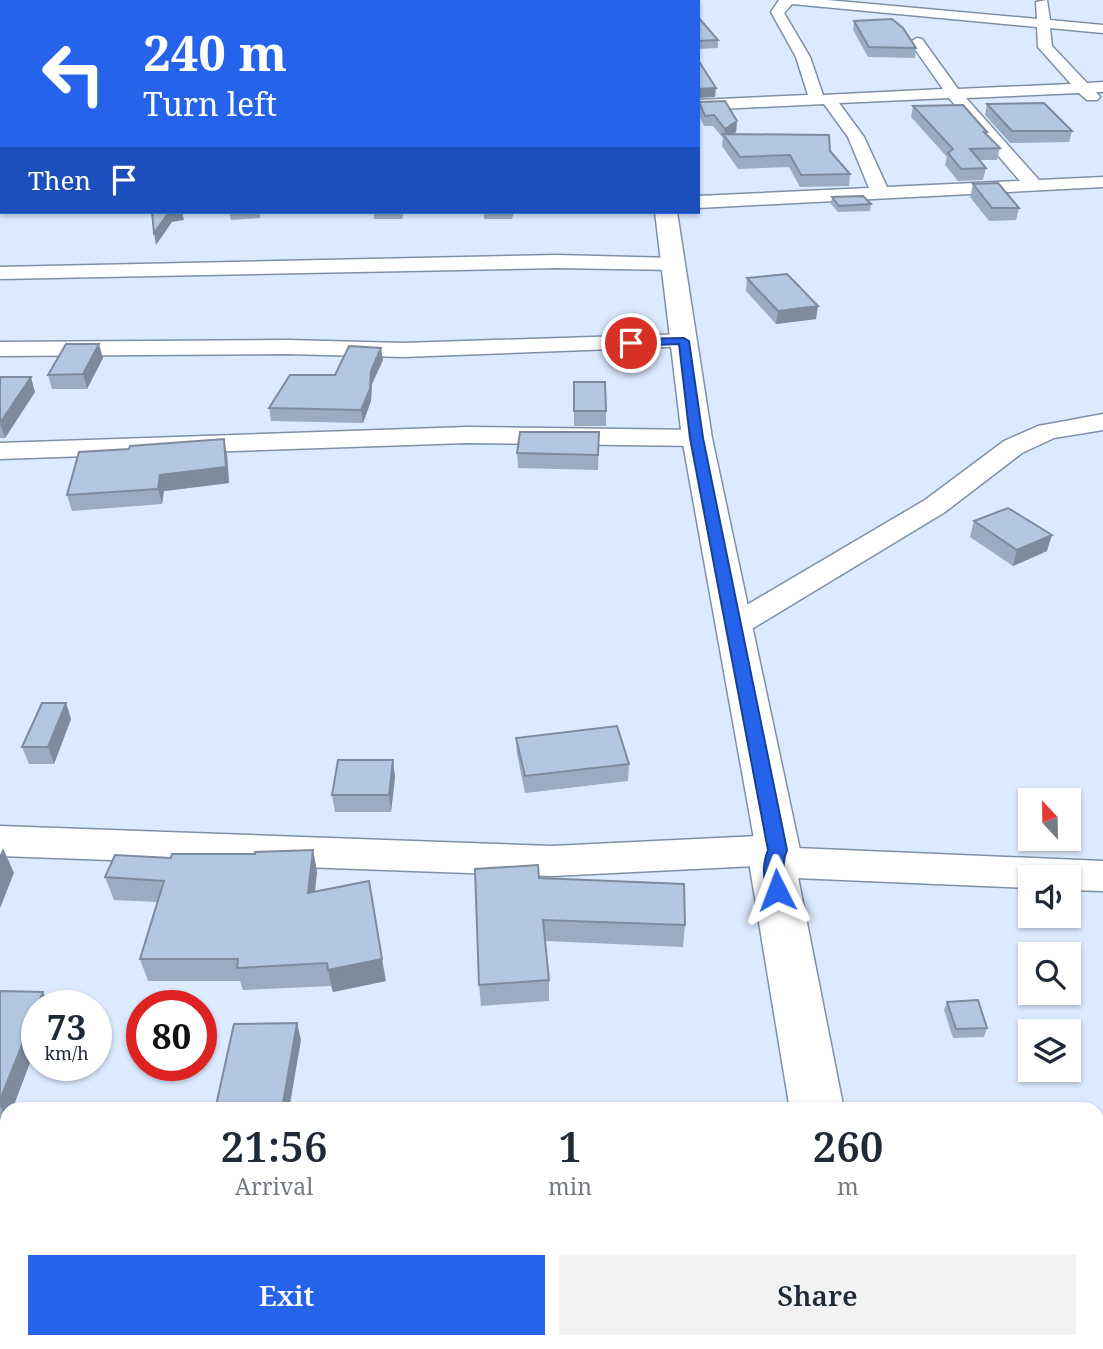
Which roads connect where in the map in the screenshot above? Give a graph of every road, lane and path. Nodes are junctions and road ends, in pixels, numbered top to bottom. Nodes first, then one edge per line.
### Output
1 (787, 0) edge
2 (1042, 0) edge
3 (1043, 23) junction
4 (1103, 29) edge
5 (917, 42) dead end
6 (1103, 87) edge
7 (1081, 88) junction
8 (952, 92) junction
9 (823, 99) junction
10 (700, 105) edge
11 (1103, 107) edge
12 (1103, 182) edge
13 (1034, 185) junction
14 (880, 193) junction
15 (700, 202) edge
16 (666, 214) edge
17 (674, 264) junction
18 (0, 273) edge
19 (684, 341) junction
20 (0, 349) edge
21 (1103, 422) edge
22 (696, 438) junction
23 (0, 451) edge
24 (734, 626) junction
25 (0, 841) edge
26 (775, 856) junction
27 (1103, 876) edge
28 (816, 1102) edge

1 - 3 street
1 - 9 street
2 - 3 street
3 - 4 street
3 - 7 street
5 - 8 street
6 - 7 street
7 - 8 street
7 - 11 street
8 - 9 street
8 - 13 street
9 - 10 street
9 - 14 street
12 - 13 street
13 - 14 street
14 - 15 street
16 - 17 highway
17 - 18 street
17 - 19 highway
19 - 20 street
19 - 22 highway
21 - 24 street
22 - 23 street
22 - 24 highway
24 - 26 highway
25 - 26 street
26 - 27 street
26 - 28 highway

